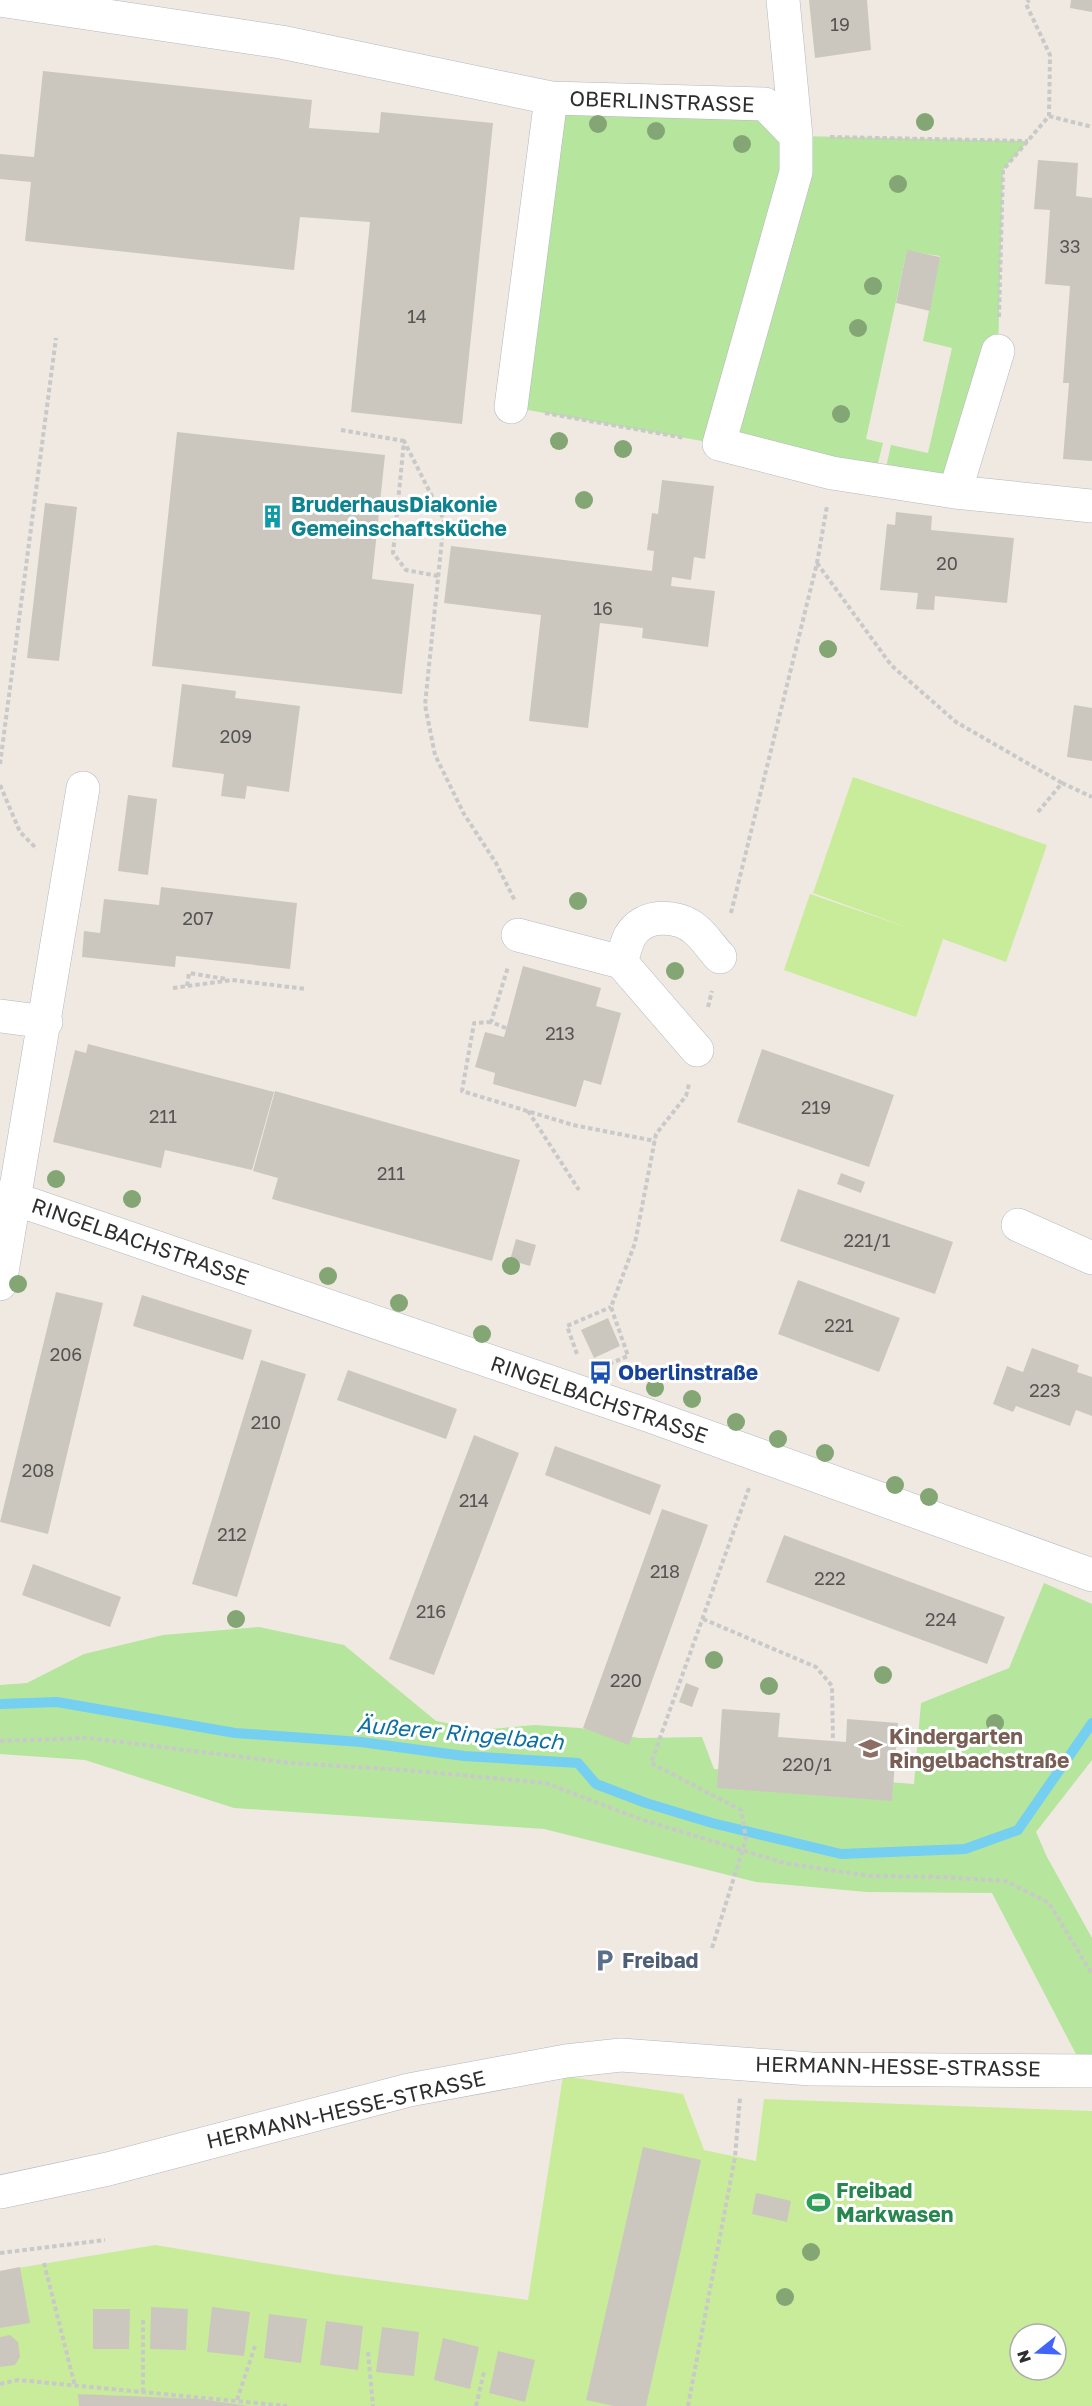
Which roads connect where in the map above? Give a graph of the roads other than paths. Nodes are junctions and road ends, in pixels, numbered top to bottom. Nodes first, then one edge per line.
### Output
1 (0, 0) edge
2 (783, 0) edge
3 (551, 98) junction
4 (796, 136) junction
5 (998, 351) road end
6 (512, 407) road end
7 (955, 492) junction
8 (1092, 506) edge
9 (83, 788) dead end
10 (518, 934) road end
11 (720, 957) dead end
12 (621, 962) junction
13 (1, 1016) edge
14 (46, 1022) junction
15 (697, 1050) dead end
16 (7, 1198) edge
17 (1018, 1225) dead end
18 (1092, 1258) edge
19 (0, 1284) edge
20 (1088, 1564) edge
21 (1092, 2071) edge
22 (0, 2192) edge

1 - 3 street, OBERLINSTRASSE
2 - 4 street
3 - 4 street, OBERLINSTRASSE
3 - 6 street
4 - 7 street
5 - 7 street
7 - 8 street
9 - 14 street, RINGELBACHSTRASSE
10 - 12 street
11 - 12 street
12 - 15 street
13 - 14 street
14 - 16 street, RINGELBACHSTRASSE
16 - 19 street
16 - 20 street, RINGELBACHSTRASSE
17 - 18 street
21 - 22 street, HERMANN-HESSE-STRASSE

